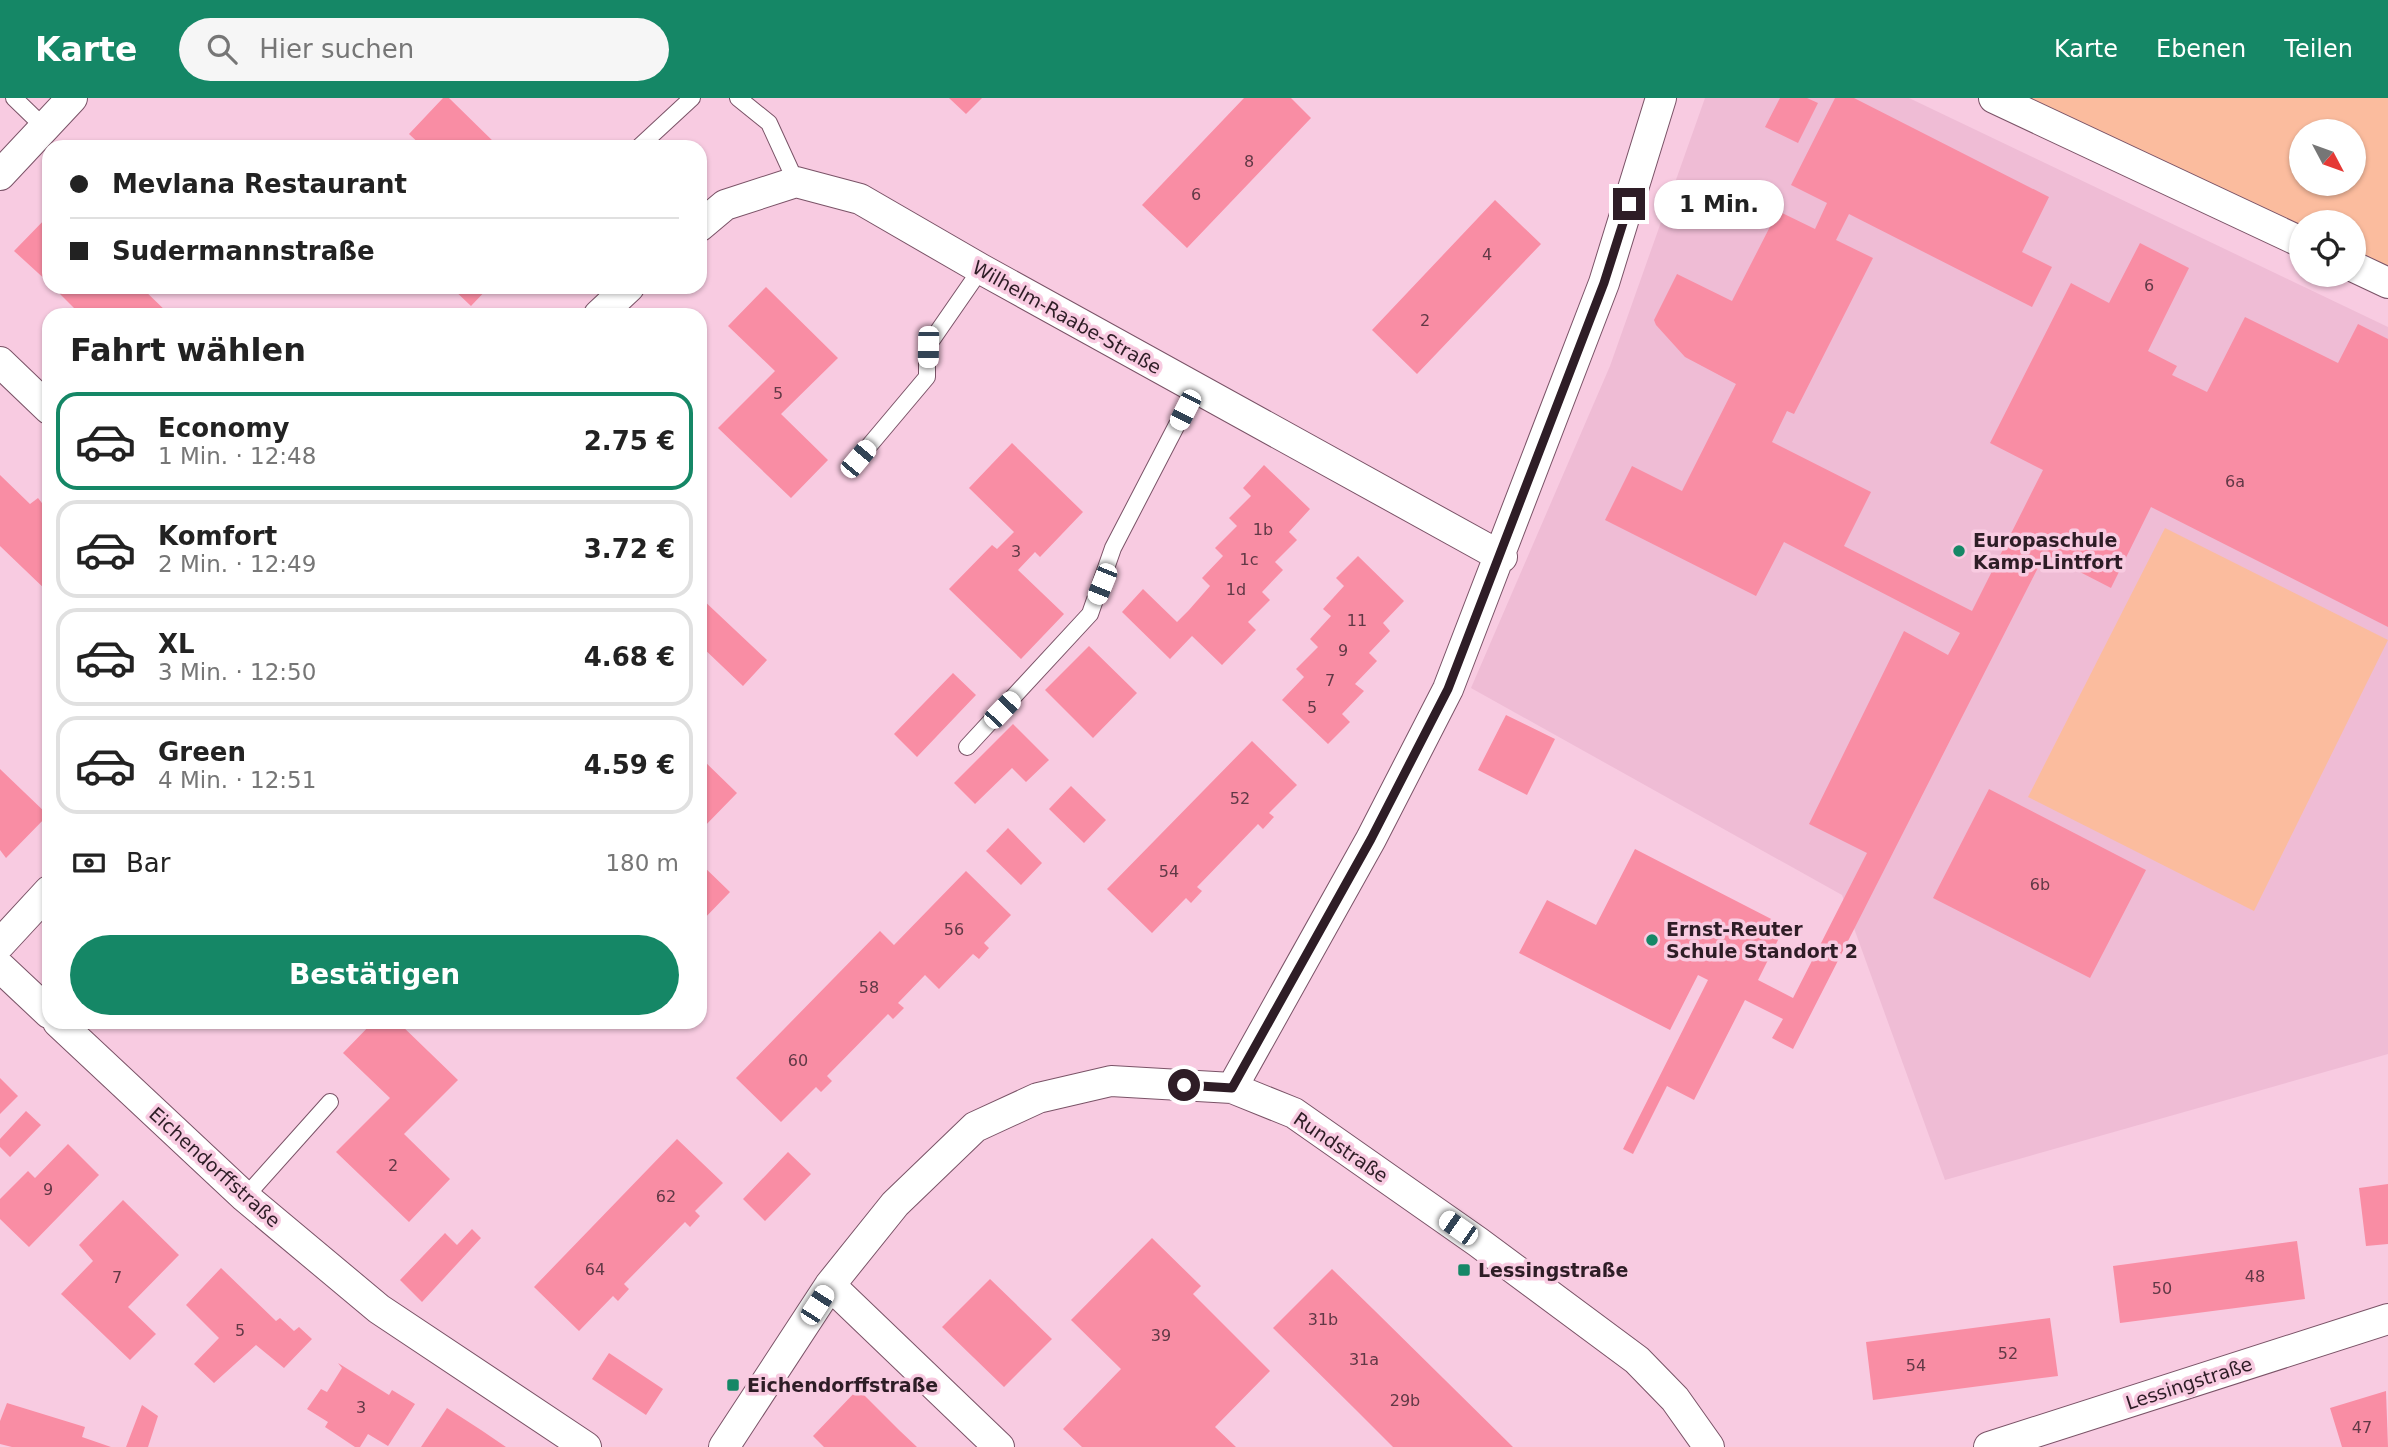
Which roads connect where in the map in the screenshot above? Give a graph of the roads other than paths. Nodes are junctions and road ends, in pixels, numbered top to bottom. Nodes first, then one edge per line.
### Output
1 (14, 98) edge
2 (72, 98) edge
3 (692, 98) edge
4 (738, 98) edge
5 (1661, 98) edge
6 (1994, 98) edge
7 (44, 127) junction
8 (647, 140) edge
9 (0, 175) edge
10 (796, 182) junction
11 (707, 220) edge
12 (2289, 236) edge
13 (981, 269) junction
14 (2366, 273) edge
15 (2388, 283) edge
16 (0, 362) edge
17 (1196, 388) junction
18 (42, 402) edge
19 (858, 459) dead end
20 (1502, 556) junction
21 (967, 747) dead end
22 (42, 899) edge
23 (0, 944) edge
24 (0, 967) edge
25 (42, 1006) edge
26 (65, 1029) edge
27 (1232, 1088) junction
28 (330, 1102) dead end
29 (245, 1197) junction
30 (830, 1286) junction
31 (2388, 1319) edge
32 (586, 1447) edge
33 (724, 1447) edge
34 (999, 1447) edge
35 (1709, 1447) edge
36 (1989, 1447) edge

1 - 7 lane
2 - 7 street
3 - 8 lane
4 - 10 lane
5 - 20 street
6 - 12 street
7 - 9 street
10 - 11 street
10 - 13 street, Wilhelm-Raabe-Straße
13 - 17 street, Wilhelm-Raabe-Straße
13 - 19 lane
14 - 15 street
16 - 18 street
17 - 20 street, Wilhelm-Raabe-Straße
17 - 21 lane
20 - 27 street
22 - 23 street
24 - 25 street
26 - 29 street, Eichendorffstraße
27 - 30 street, Rundstraße
27 - 35 street, Rundstraße
28 - 29 lane
29 - 32 street, Eichendorffstraße
30 - 33 street, Rundstraße
30 - 34 street
31 - 36 street, Lessingstraße

